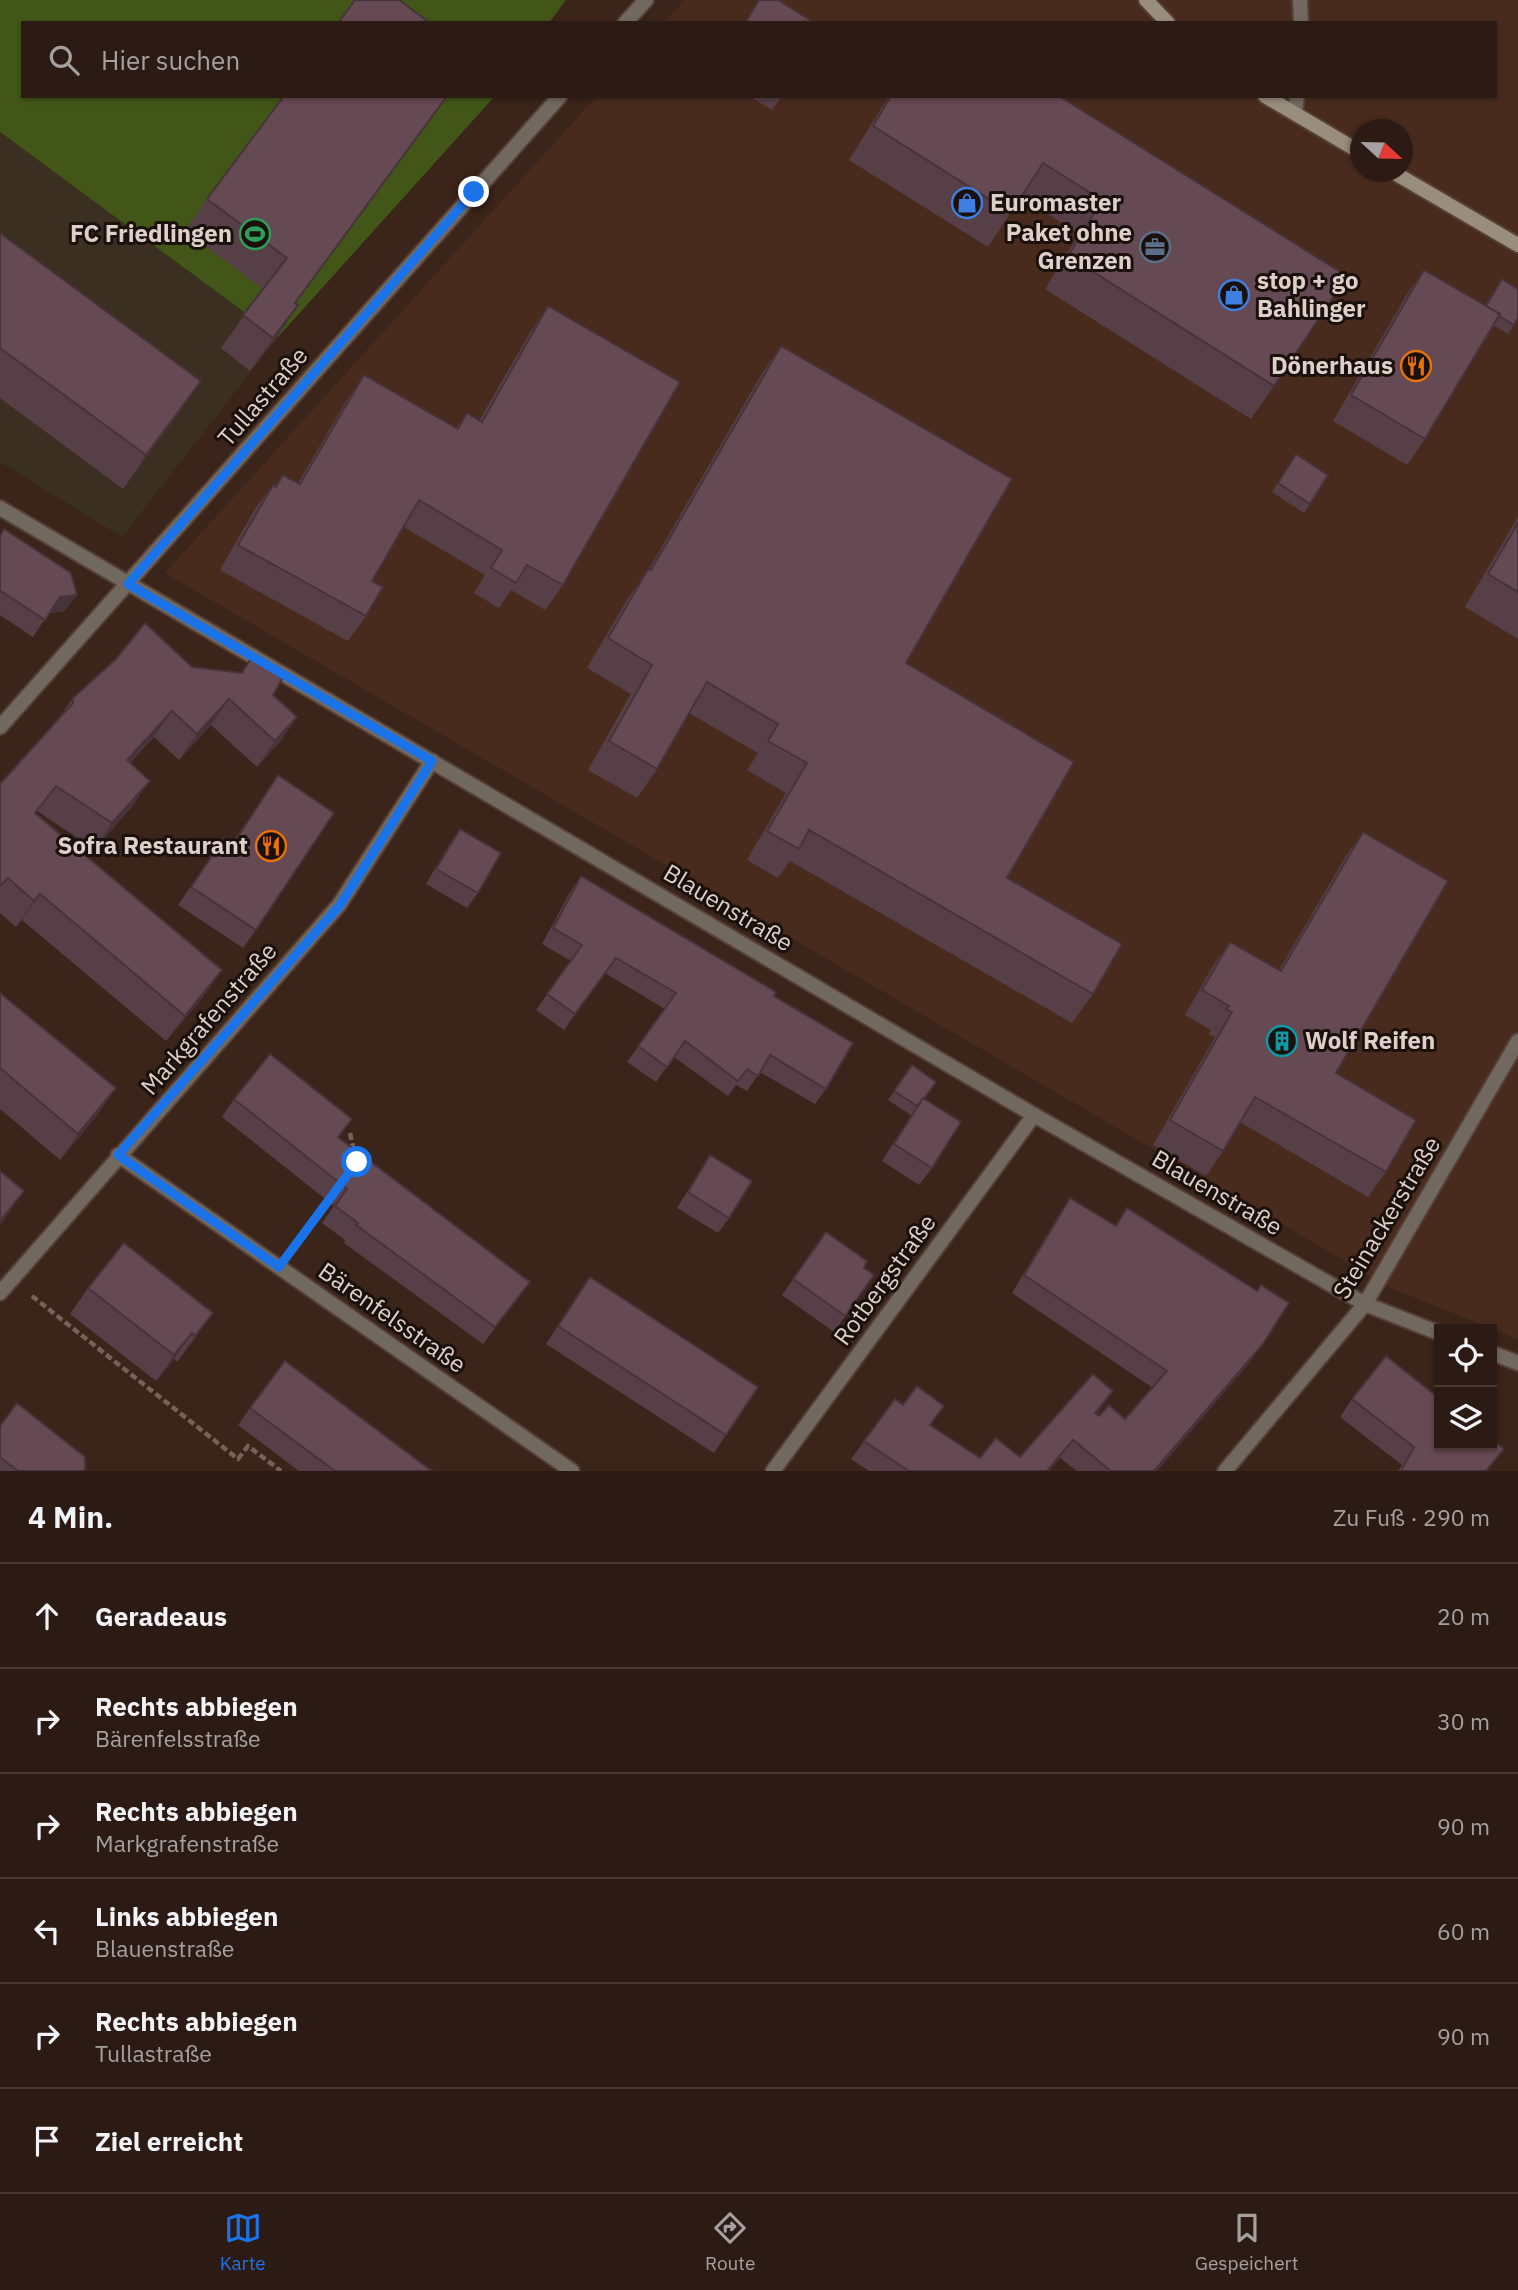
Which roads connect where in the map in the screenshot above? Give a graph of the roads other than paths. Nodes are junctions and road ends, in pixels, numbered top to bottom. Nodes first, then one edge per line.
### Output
1 (646, 0) edge
2 (1146, 0) edge
3 (1300, 0) edge
4 (627, 21) edge
5 (1166, 21) edge
6 (1301, 21) edge
7 (558, 98) edge
8 (1268, 98) edge
9 (1297, 98) edge
10 (1295, 114) junction
11 (1350, 146) edge
12 (1410, 182) edge
13 (1518, 245) edge
14 (0, 508) edge
15 (128, 584) junction
16 (0, 727) edge
17 (432, 761) junction
18 (1518, 1041) edge
19 (1034, 1115) junction
20 (118, 1155) junction
21 (0, 1293) edge
22 (1365, 1304) junction
23 (1434, 1331) edge
24 (1497, 1355) edge
25 (1518, 1363) edge
26 (572, 1471) edge
27 (773, 1471) edge
28 (1226, 1471) edge

1 - 4 street
2 - 5 main road
3 - 6 street
7 - 15 street, Tullastraße
8 - 10 main road
9 - 10 street
10 - 11 main road
12 - 13 main road
14 - 15 street, Blauenstraße
15 - 16 street, Tullastraße
15 - 17 street, Blauenstraße
17 - 19 street, Blauenstraße
17 - 20 street, Markgrafenstraße
18 - 22 street, Steinackerstraße
19 - 22 street, Blauenstraße
19 - 27 street, Rotbergstraße
20 - 21 street, Markgrafenstraße
20 - 26 street, Bärenfelsstraße
22 - 23 street, Blauenstraße
22 - 28 street, Steinackerstraße
24 - 25 street

